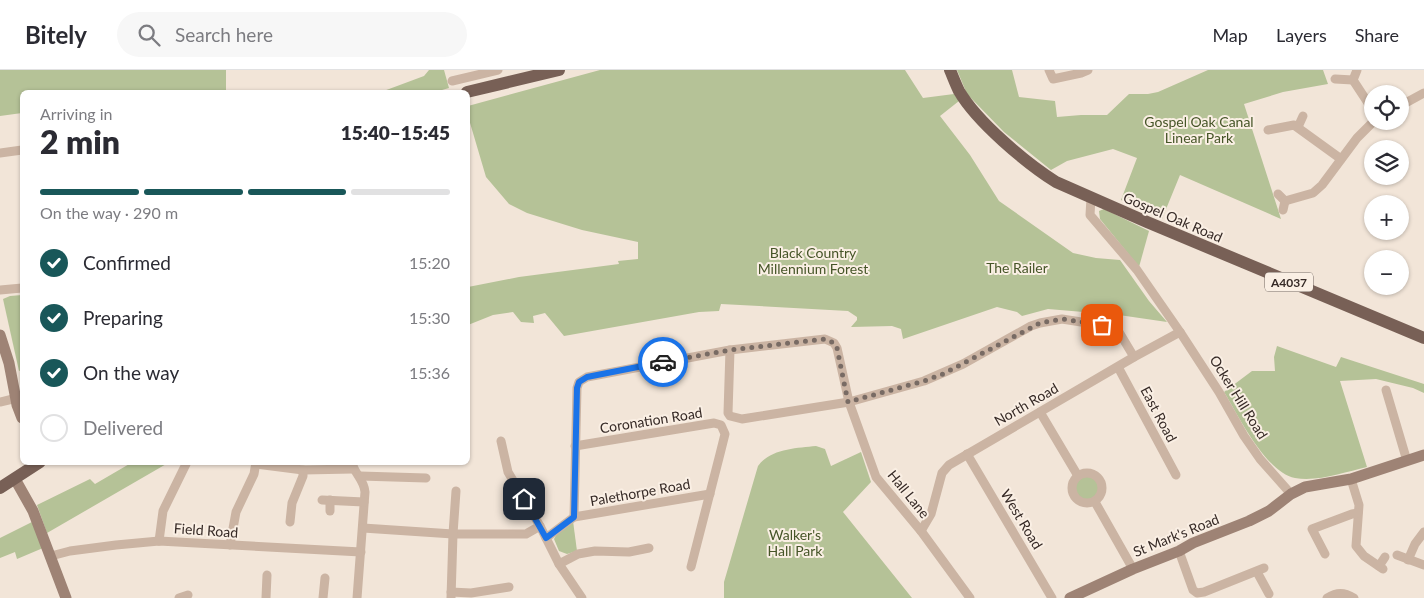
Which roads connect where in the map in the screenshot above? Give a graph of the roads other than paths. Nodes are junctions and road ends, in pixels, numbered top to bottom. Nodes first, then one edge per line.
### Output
1 (498, 70) edge
2 (559, 70) edge
3 (950, 70) edge
4 (1049, 70) edge
5 (1088, 70) edge
6 (1357, 70) edge
7 (1335, 79) dead end
8 (1353, 80) junction
9 (452, 81) dead end
10 (470, 91) edge
11 (1424, 93) edge
12 (1364, 97) edge
13 (1409, 101) edge
14 (1303, 116) dead end
15 (1298, 127) junction
16 (1268, 130) dead end
17 (1365, 130) edge
18 (20, 150) edge
19 (0, 153) edge
20 (1341, 159) junction
21 (1091, 198) junction
22 (1282, 202) dead end
23 (20, 288) edge
24 (0, 290) edge
25 (1180, 332) junction
26 (0, 337) edge
27 (1424, 338) edge
28 (730, 350) junction
29 (1134, 357) junction
30 (1118, 366) junction
31 (1386, 390) dead end
32 (17, 398) junction
33 (0, 402) edge
34 (848, 402) junction
35 (1040, 412) junction
36 (20, 413) edge
37 (501, 441) dead end
38 (575, 446) junction
39 (967, 454) junction
40 (1424, 455) edge
41 (1407, 461) junction
42 (36, 465) edge
43 (186, 465) edge
44 (256, 465) edge
45 (269, 465) edge
46 (355, 469) edge
47 (303, 470) junction
48 (1176, 475) dead end
49 (1078, 476) junction
50 (426, 478) dead end
51 (15, 479) junction
52 (1351, 479) junction
53 (0, 488) edge
54 (456, 491) dead end
55 (710, 494) junction
56 (1291, 494) junction
57 (364, 502) junction
58 (1095, 502) junction
59 (330, 511) dead end
60 (1358, 513) junction
61 (574, 517) junction
62 (290, 522) dead end
63 (540, 526) junction
64 (363, 528) junction
65 (922, 531) junction
66 (1424, 532) edge
67 (453, 534) junction
68 (546, 538) junction
69 (160, 541) junction
70 (230, 545) junction
71 (649, 548) dead end
72 (1179, 551) junction
73 (360, 552) junction
74 (1325, 554) dead end
75 (1398, 555) dead end
76 (51, 556) junction
77 (1385, 557) dead end
78 (1408, 560) junction
79 (559, 564) junction
80 (1424, 565) edge
81 (691, 567) dead end
82 (1133, 569) junction
83 (267, 576) dead end
84 (325, 578) dead end
85 (509, 587) dead end
86 (1269, 594) dead end
87 (451, 595) edge
88 (66, 598) edge
89 (266, 598) edge
90 (324, 598) edge
91 (357, 598) edge
92 (582, 598) edge
93 (970, 598) edge
94 (1052, 598) edge
95 (1070, 598) edge
96 (1327, 598) edge
97 (1354, 598) edge

1 - 9 street
2 - 10 main road
3 - 21 main road, Gospel Oak Road / A4037
4 - 5 street
6 - 8 street
7 - 8 street
8 - 12 street
11 - 13 street
14 - 15 street
15 - 16 street
15 - 20 street
17 - 20 street
18 - 19 street
20 - 22 street
21 - 25 street, Ocker Hill Road
21 - 27 main road, Gospel Oak Road / A4037
23 - 24 street
25 - 29 street, North Road
25 - 56 street, Ocker Hill Road
26 - 32 street
28 - 34 street, Hall Lane
28 - 34 street
28 - 38 street
29 - 30 street, North Road
29 - 34 street
30 - 35 street, North Road
30 - 48 street, East Road
31 - 41 street
32 - 33 street
32 - 36 street
34 - 65 street, Hall Lane
35 - 39 street, North Road
35 - 49 street
37 - 63 street
38 - 55 street, Coronation Road
38 - 61 street
39 - 65 street, North Road
39 - 94 street, West Road
40 - 41 street
41 - 52 street
42 - 51 main road
43 - 69 street
44 - 70 street
45 - 47 street
46 - 47 street
46 - 50 street
46 - 57 street
47 - 62 street
49 - 58 street
49 - 58 street
51 - 53 main road
51 - 76 street
52 - 56 street
52 - 60 street
54 - 67 street
55 - 61 street, Palethorpe Road
55 - 81 street
56 - 72 street, St Mark's Road
57 - 59 street
57 - 64 street
58 - 82 street
60 - 74 street
60 - 77 street
61 - 68 street
63 - 67 street
63 - 68 street
64 - 67 street
64 - 73 street
65 - 93 street, Hall Lane
66 - 78 street
67 - 87 street
68 - 79 street
69 - 70 street, Field Road
69 - 76 street, Field Road
70 - 73 street, Field Road
71 - 79 street
72 - 82 street, St Mark's Road
72 - 86 street
73 - 91 street
75 - 78 street
76 - 88 street
78 - 80 street
79 - 92 street
82 - 95 street, St Mark's Road
83 - 89 street
84 - 90 street
85 - 87 street
96 - 97 street

